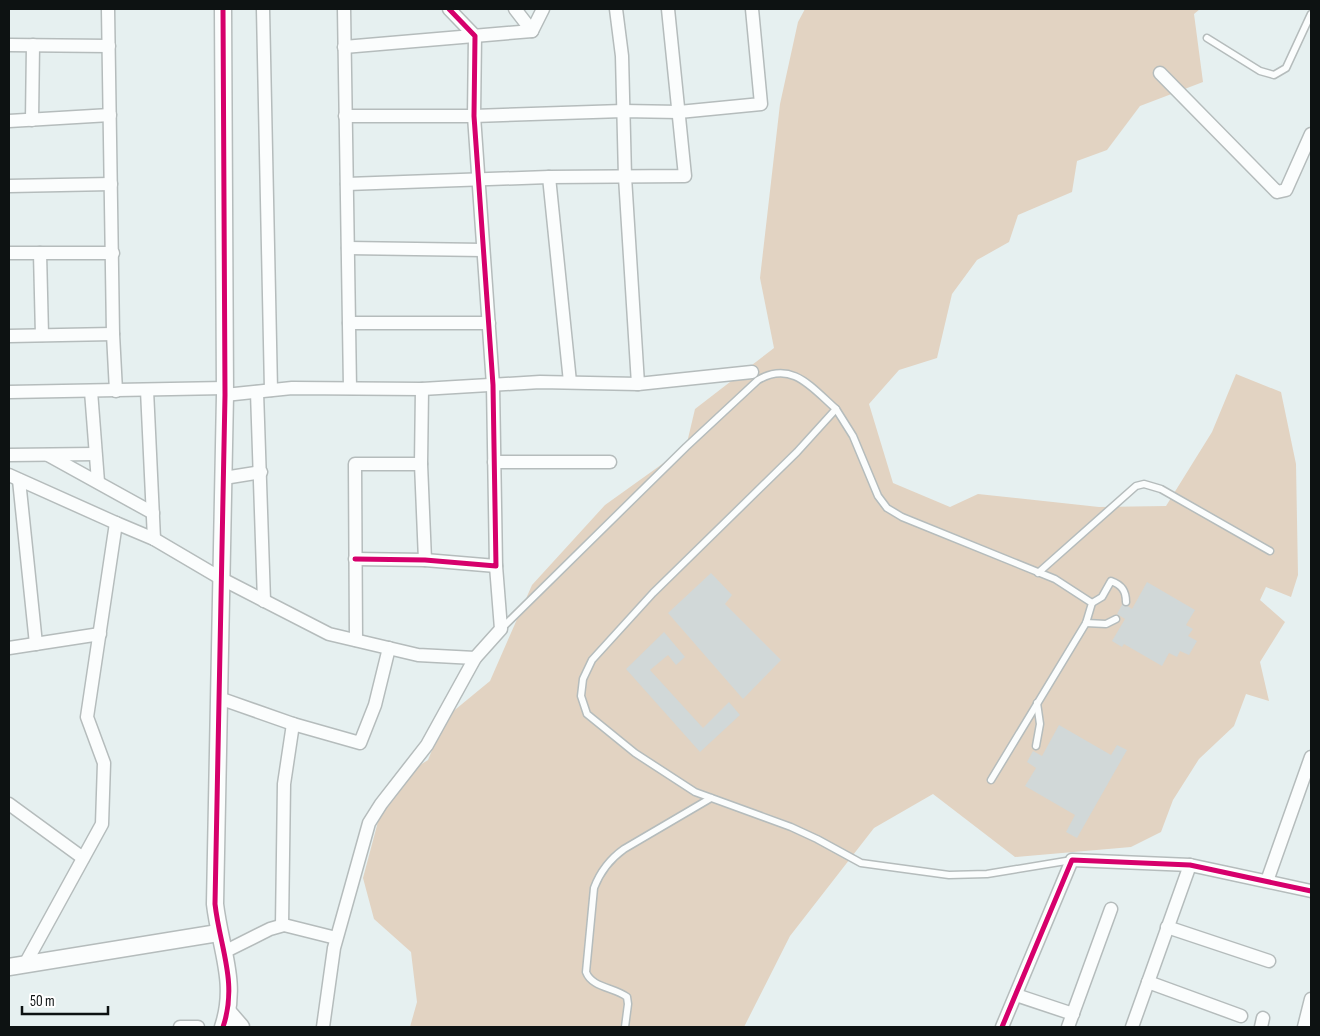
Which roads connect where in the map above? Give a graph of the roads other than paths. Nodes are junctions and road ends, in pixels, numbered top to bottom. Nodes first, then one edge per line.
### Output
1 (108, 9) edge
2 (223, 9) edge
3 (263, 9) edge
4 (344, 9) edge
5 (450, 9) edge
6 (515, 9) edge
7 (543, 9) edge
8 (616, 9) edge
9 (668, 9) edge
10 (752, 9) edge
11 (1311, 14) edge
12 (532, 31) junction
13 (475, 36) junction
14 (1207, 38) dead end
15 (9, 45) edge
16 (33, 45) junction
17 (109, 46) junction
18 (344, 47) junction
19 (1160, 73) dead end
20 (623, 111) junction
21 (679, 112) junction
22 (110, 115) junction
23 (345, 116) junction
24 (474, 116) junction
25 (32, 120) junction
26 (9, 121) edge
27 (1311, 134) edge
28 (549, 177) junction
29 (625, 177) junction
30 (478, 180) junction
31 (111, 184) junction
32 (347, 184) junction
33 (9, 186) edge
34 (348, 248) junction
35 (483, 250) junction
36 (113, 252) junction
37 (9, 253) edge
38 (40, 253) junction
39 (349, 323) junction
40 (489, 323) junction
41 (113, 334) junction
42 (42, 335) junction
43 (9, 336) edge
44 (752, 372) dead end
45 (570, 382) junction
46 (638, 384) junction
47 (493, 385) junction
48 (350, 388) junction
49 (422, 389) junction
50 (146, 390) junction
51 (271, 390) junction
52 (91, 391) junction
53 (116, 391) junction
54 (9, 392) edge
55 (225, 392) junction
56 (257, 392) junction
57 (836, 409) junction
58 (95, 454) junction
59 (9, 455) edge
60 (48, 455) junction
61 (494, 462) junction
62 (610, 462) dead end
63 (422, 464) junction
64 (261, 472) junction
65 (14, 478) edge
66 (224, 478) junction
67 (98, 482) junction
68 (153, 512) junction
69 (116, 523) junction
70 (154, 539) junction
71 (1270, 551) dead end
72 (355, 559) junction
73 (424, 560) junction
74 (496, 566) junction
75 (1038, 573) junction
76 (222, 579) junction
77 (264, 601) junction
78 (1126, 602) dead end
79 (1092, 603) junction
80 (1116, 619) dead end
81 (1086, 624) junction
82 (501, 629) junction
83 (100, 634) junction
84 (356, 640) junction
85 (36, 644) junction
86 (9, 648) edge
87 (389, 648) junction
88 (475, 658) junction
89 (219, 698) junction
90 (1038, 703) junction
91 (293, 724) junction
92 (1036, 746) dead end
93 (1311, 757) edge
94 (991, 780) dead end
95 (711, 798) junction
96 (9, 804) edge
97 (83, 858) junction
98 (1072, 860) junction
99 (1190, 864) junction
100 (1267, 881) junction
101 (1311, 891) edge
102 (1111, 909) dead end
103 (282, 925) junction
104 (1167, 927) junction
105 (218, 933) junction
106 (336, 938) junction
107 (224, 952) junction
108 (1269, 961) dead end
109 (17, 966) edge
110 (1148, 982) junction
111 (1016, 995) junction
112 (1311, 999) edge
113 (1073, 1014) junction
114 (1241, 1016) dead end
115 (225, 1020) edge
116 (180, 1027) edge
117 (198, 1027) edge
118 (241, 1027) edge
119 (323, 1027) edge
120 (625, 1027) edge
121 (1002, 1027) edge
122 (1068, 1027) edge
123 (1132, 1027) edge
124 (1304, 1027) edge

1 - 17 street
2 - 55 street
3 - 51 street
4 - 18 street
5 - 13 street
6 - 12 street
7 - 12 street
8 - 20 street
9 - 21 street
10 - 21 street
11 - 14 lane
12 - 13 street
13 - 18 street
13 - 24 street
15 - 16 street
16 - 17 street
16 - 25 street
17 - 22 street
18 - 23 street
19 - 27 street
20 - 21 street
20 - 24 street
20 - 29 street
21 - 29 street
22 - 25 street
22 - 31 street
23 - 24 street
23 - 32 street
24 - 30 street
25 - 26 street
28 - 29 street
28 - 30 street
28 - 45 street
29 - 46 street
30 - 32 street
30 - 35 street
31 - 33 street
31 - 36 street
32 - 34 street
34 - 35 street
34 - 39 street
35 - 40 street
36 - 38 street
36 - 41 street
37 - 38 street
38 - 42 street
39 - 40 street
39 - 48 street
40 - 47 street
41 - 42 street
41 - 53 street
42 - 43 street
44 - 46 street
45 - 46 street
45 - 47 street
47 - 49 street
47 - 61 street
48 - 49 street
48 - 51 street
49 - 63 street
50 - 53 street
50 - 55 street
50 - 68 street
51 - 56 street
52 - 53 street
52 - 54 street
52 - 58 street
55 - 56 street
55 - 66 street
56 - 64 street
57 - 75 lane
57 - 82 lane
57 - 95 lane
58 - 60 street
58 - 67 street
59 - 60 street
60 - 67 street
61 - 62 street
61 - 74 street
63 - 72 street
63 - 73 street
64 - 66 street
64 - 77 street
65 - 69 street
65 - 85 street
66 - 76 street
67 - 68 street
68 - 70 street
69 - 70 street
69 - 83 street
70 - 76 street
71 - 75 lane
72 - 73 street
72 - 84 street
73 - 74 street
74 - 82 street
75 - 79 lane
76 - 77 street
76 - 89 street
77 - 84 street
78 - 79 lane
79 - 81 lane
80 - 81 lane
81 - 90 lane
82 - 88 street
83 - 85 street
83 - 97 street
84 - 87 street
85 - 86 street
87 - 88 street
87 - 91 street
88 - 106 street
89 - 91 street
89 - 105 street
90 - 92 lane
90 - 94 lane
91 - 103 street
93 - 100 street
95 - 98 lane
95 - 120 lane
96 - 97 street
97 - 109 street
98 - 99 street
98 - 111 street
99 - 100 street
99 - 104 street
100 - 101 street
102 - 113 street
103 - 106 street
103 - 107 street
104 - 108 street
104 - 110 street
105 - 107 street
105 - 109 street
106 - 119 street
107 - 115 street
110 - 114 street
110 - 123 street
111 - 113 street
111 - 121 street
112 - 124 street
113 - 122 street
115 - 118 street
116 - 117 street

